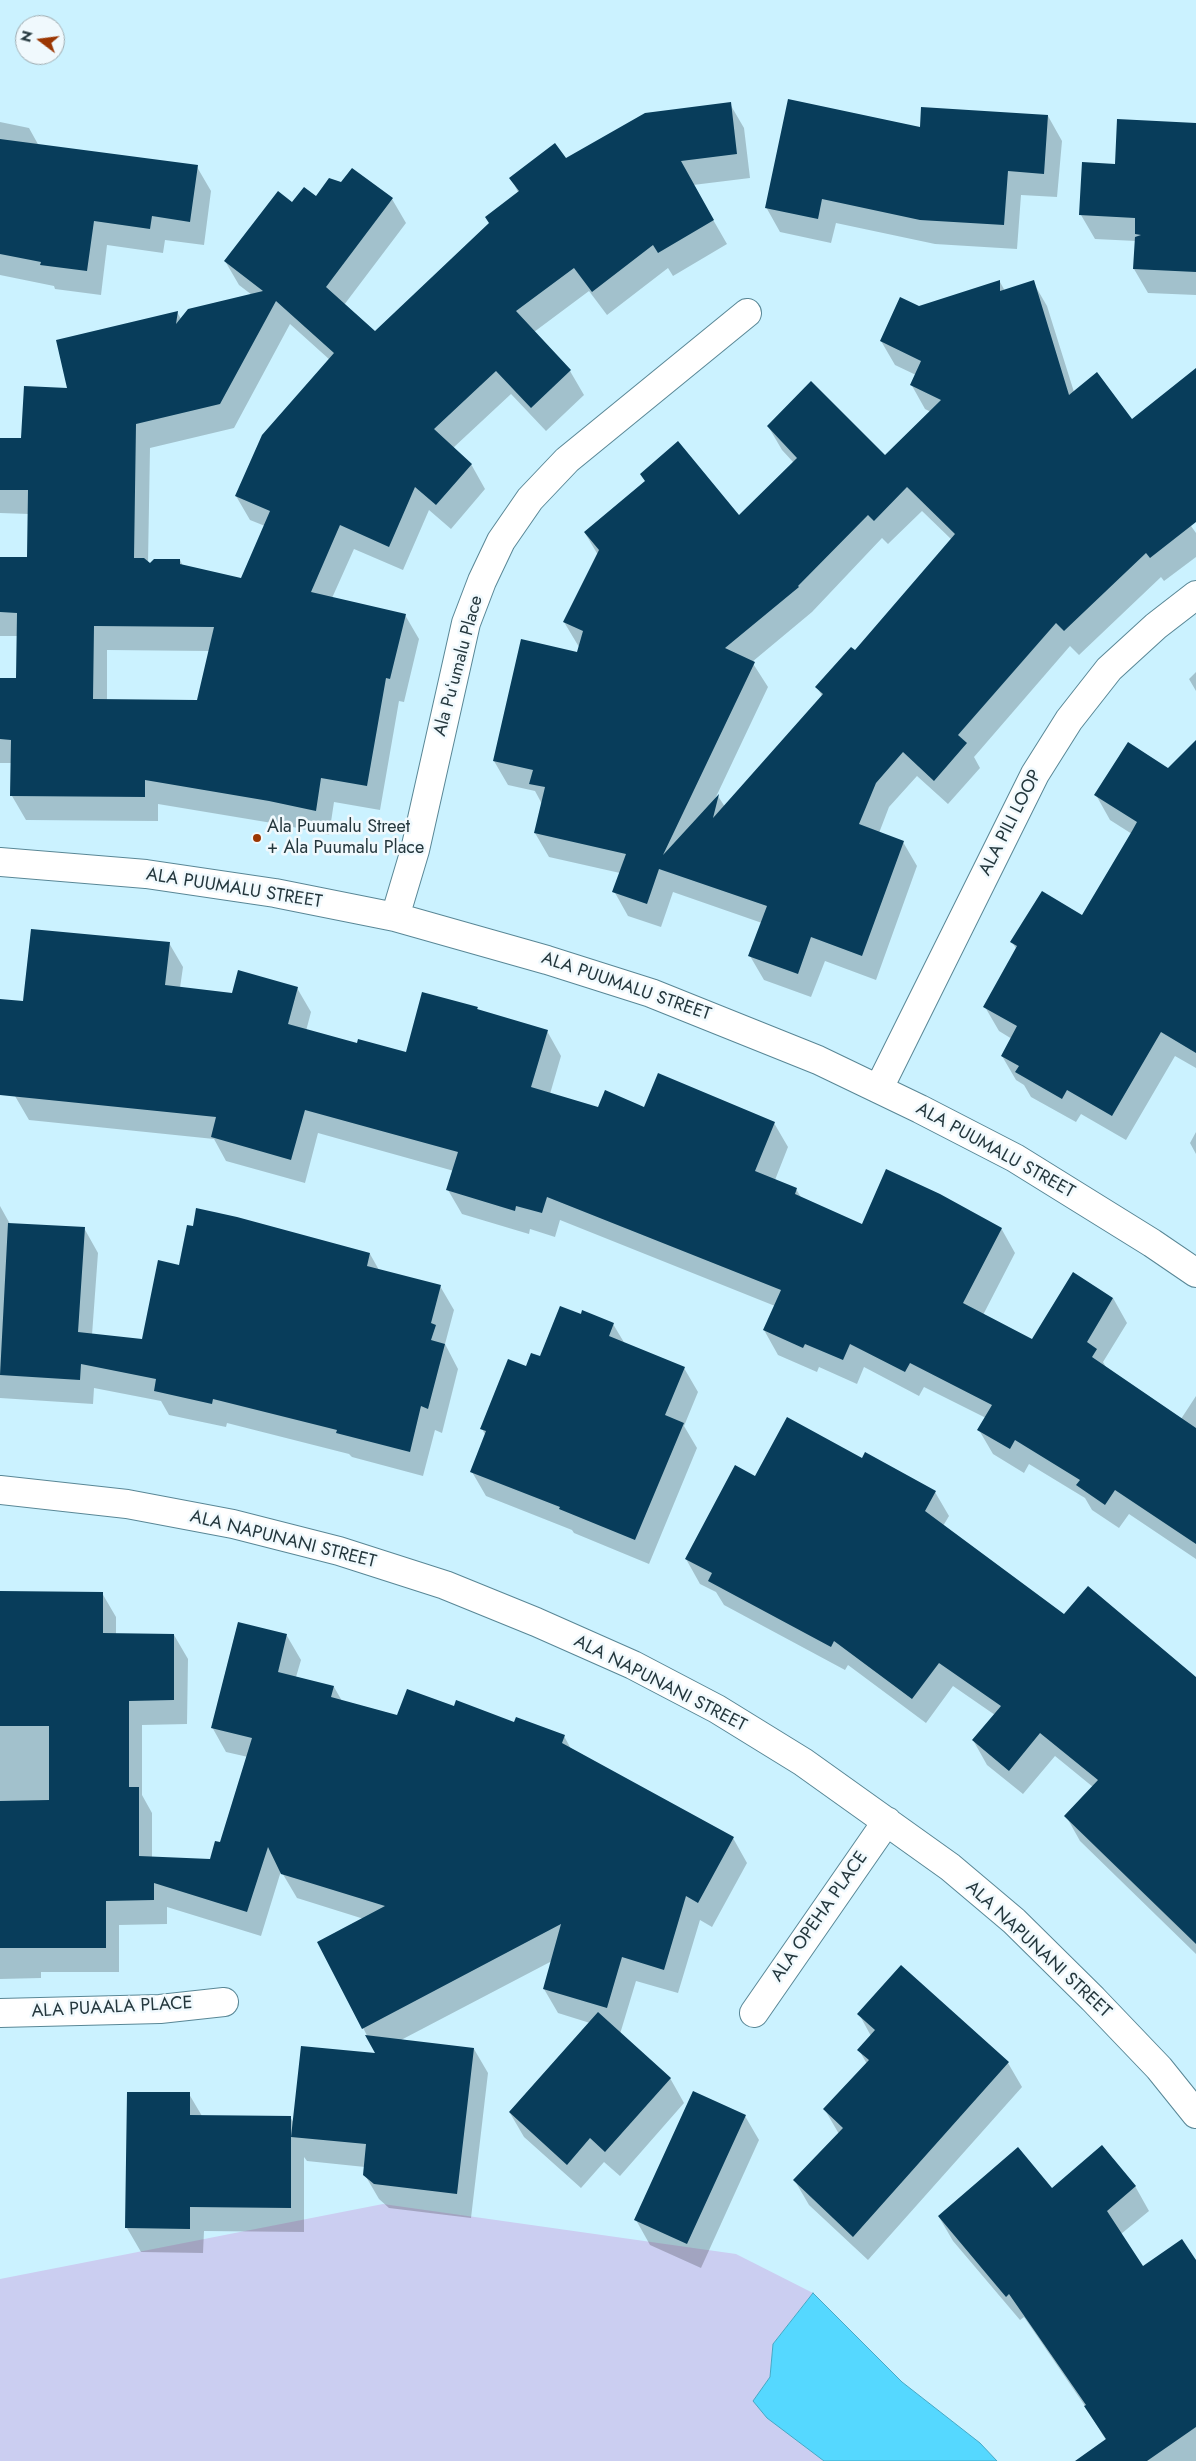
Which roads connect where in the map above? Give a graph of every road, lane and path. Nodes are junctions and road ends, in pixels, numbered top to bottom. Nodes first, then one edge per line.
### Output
1 (747, 312) dead end
2 (1196, 595) edge
3 (0, 862) edge
4 (395, 917) junction
5 (879, 1088) junction
6 (1196, 1274) edge
7 (0, 1490) edge
8 (887, 1821) junction
9 (224, 2002) dead end
10 (0, 2013) edge
11 (754, 2013) dead end
12 (1196, 2114) edge

1 - 4 street, Ala Puʻumalu Place
2 - 5 street, ALA PILI LOOP
3 - 4 street, ALA PUUMALU STREET
4 - 5 street, ALA PUUMALU STREET
5 - 6 street, ALA PUUMALU STREET
7 - 8 street, ALA NAPUNANI STREET
8 - 11 street, ALA OPEHA PLACE
8 - 12 street, ALA NAPUNANI STREET
9 - 10 street, ALA PUAALA PLACE

